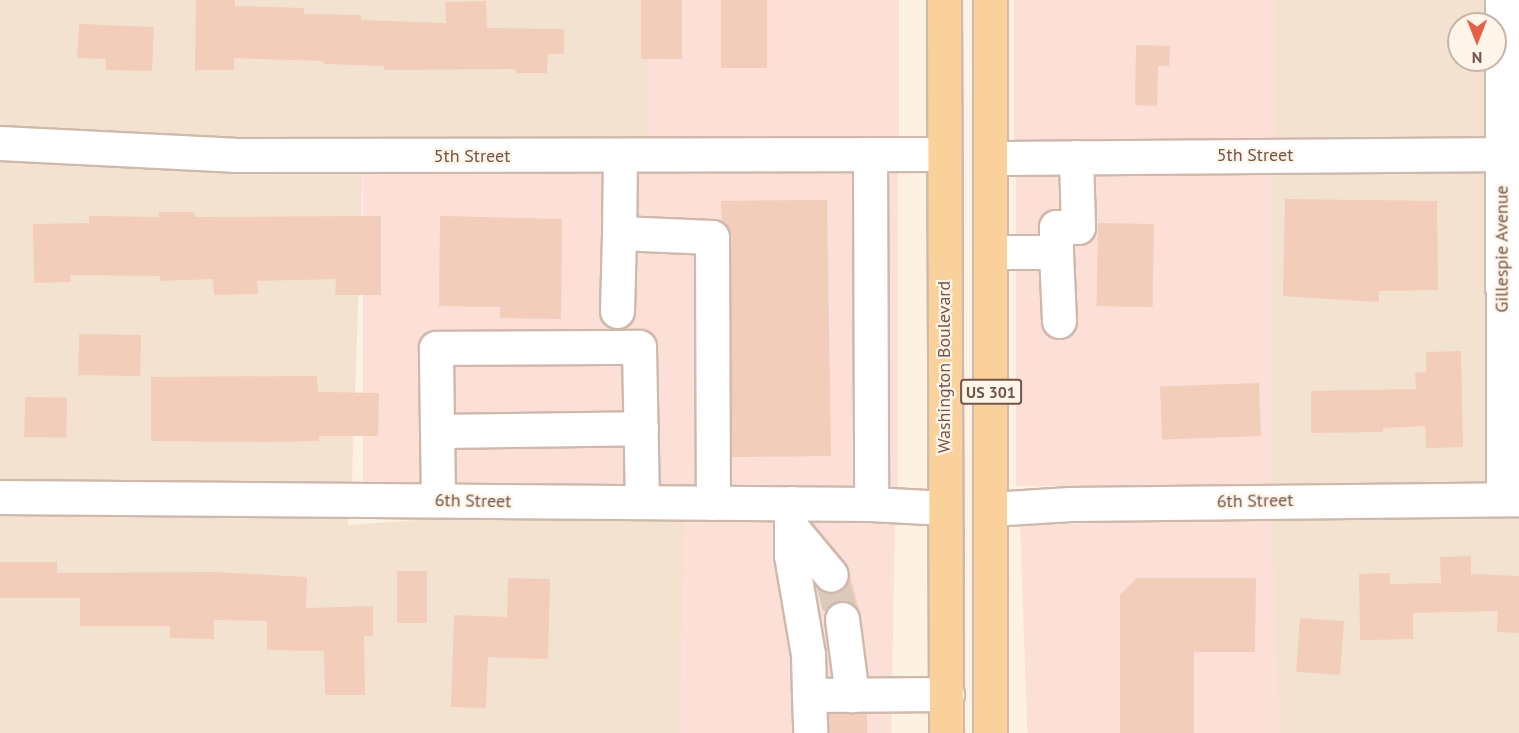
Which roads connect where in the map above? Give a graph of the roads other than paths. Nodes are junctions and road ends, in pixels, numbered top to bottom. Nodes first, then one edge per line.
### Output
1 (944, 0) edge
2 (990, 0) edge
3 (1502, 0) edge
4 (0, 143) edge
5 (870, 154) junction
6 (944, 154) junction
7 (1510, 154) edge
8 (620, 156) junction
9 (1076, 157) junction
10 (991, 158) junction
11 (619, 233) junction
12 (991, 252) junction
13 (1056, 252) junction
14 (618, 311) dead end
15 (1059, 321) dead end
16 (641, 428) junction
17 (437, 431) junction
18 (991, 437) junction
19 (0, 497) edge
20 (1511, 499) edge
21 (438, 500) junction
22 (642, 502) junction
23 (713, 503) junction
24 (871, 504) junction
25 (945, 508) junction
26 (991, 509) junction
27 (791, 515) junction
28 (831, 575) tunnel mouth
29 (842, 619) tunnel mouth
30 (947, 694) junction
31 (809, 695) junction
32 (852, 695) junction
33 (810, 733) edge
34 (946, 733) edge
35 (990, 733) edge

1 - 6 main road, Washington Boulevard / US 301
2 - 10 main road, US 301
3 - 7 street, Gillespie Avenue
4 - 8 street, 5th Street
5 - 6 street, 5th Street
5 - 8 street, 5th Street
5 - 24 street
6 - 18 main road
6 - 25 main road, Washington Boulevard / US 301
7 - 9 street, 5th Street
7 - 20 street, Gillespie Avenue
8 - 11 street
9 - 10 street, 5th Street
9 - 13 street
10 - 12 main road, US 301
11 - 14 street
11 - 23 street
12 - 13 street
12 - 18 main road, US 301
13 - 15 street
16 - 17 street
16 - 17 street
16 - 22 street
17 - 21 street
18 - 26 main road, US 301
19 - 21 street, 6th Street
20 - 26 street, 6th Street
21 - 22 street, 6th Street
22 - 23 street, 6th Street
23 - 27 street, 6th Street
24 - 25 street, 6th Street
24 - 27 street, 6th Street
25 - 30 main road, Washington Boulevard / US 301
26 - 35 main road, US 301
27 - 28 street
27 - 31 street
29 - 32 street
30 - 32 street
30 - 34 main road, Washington Boulevard / US 301
31 - 32 street
31 - 33 street

